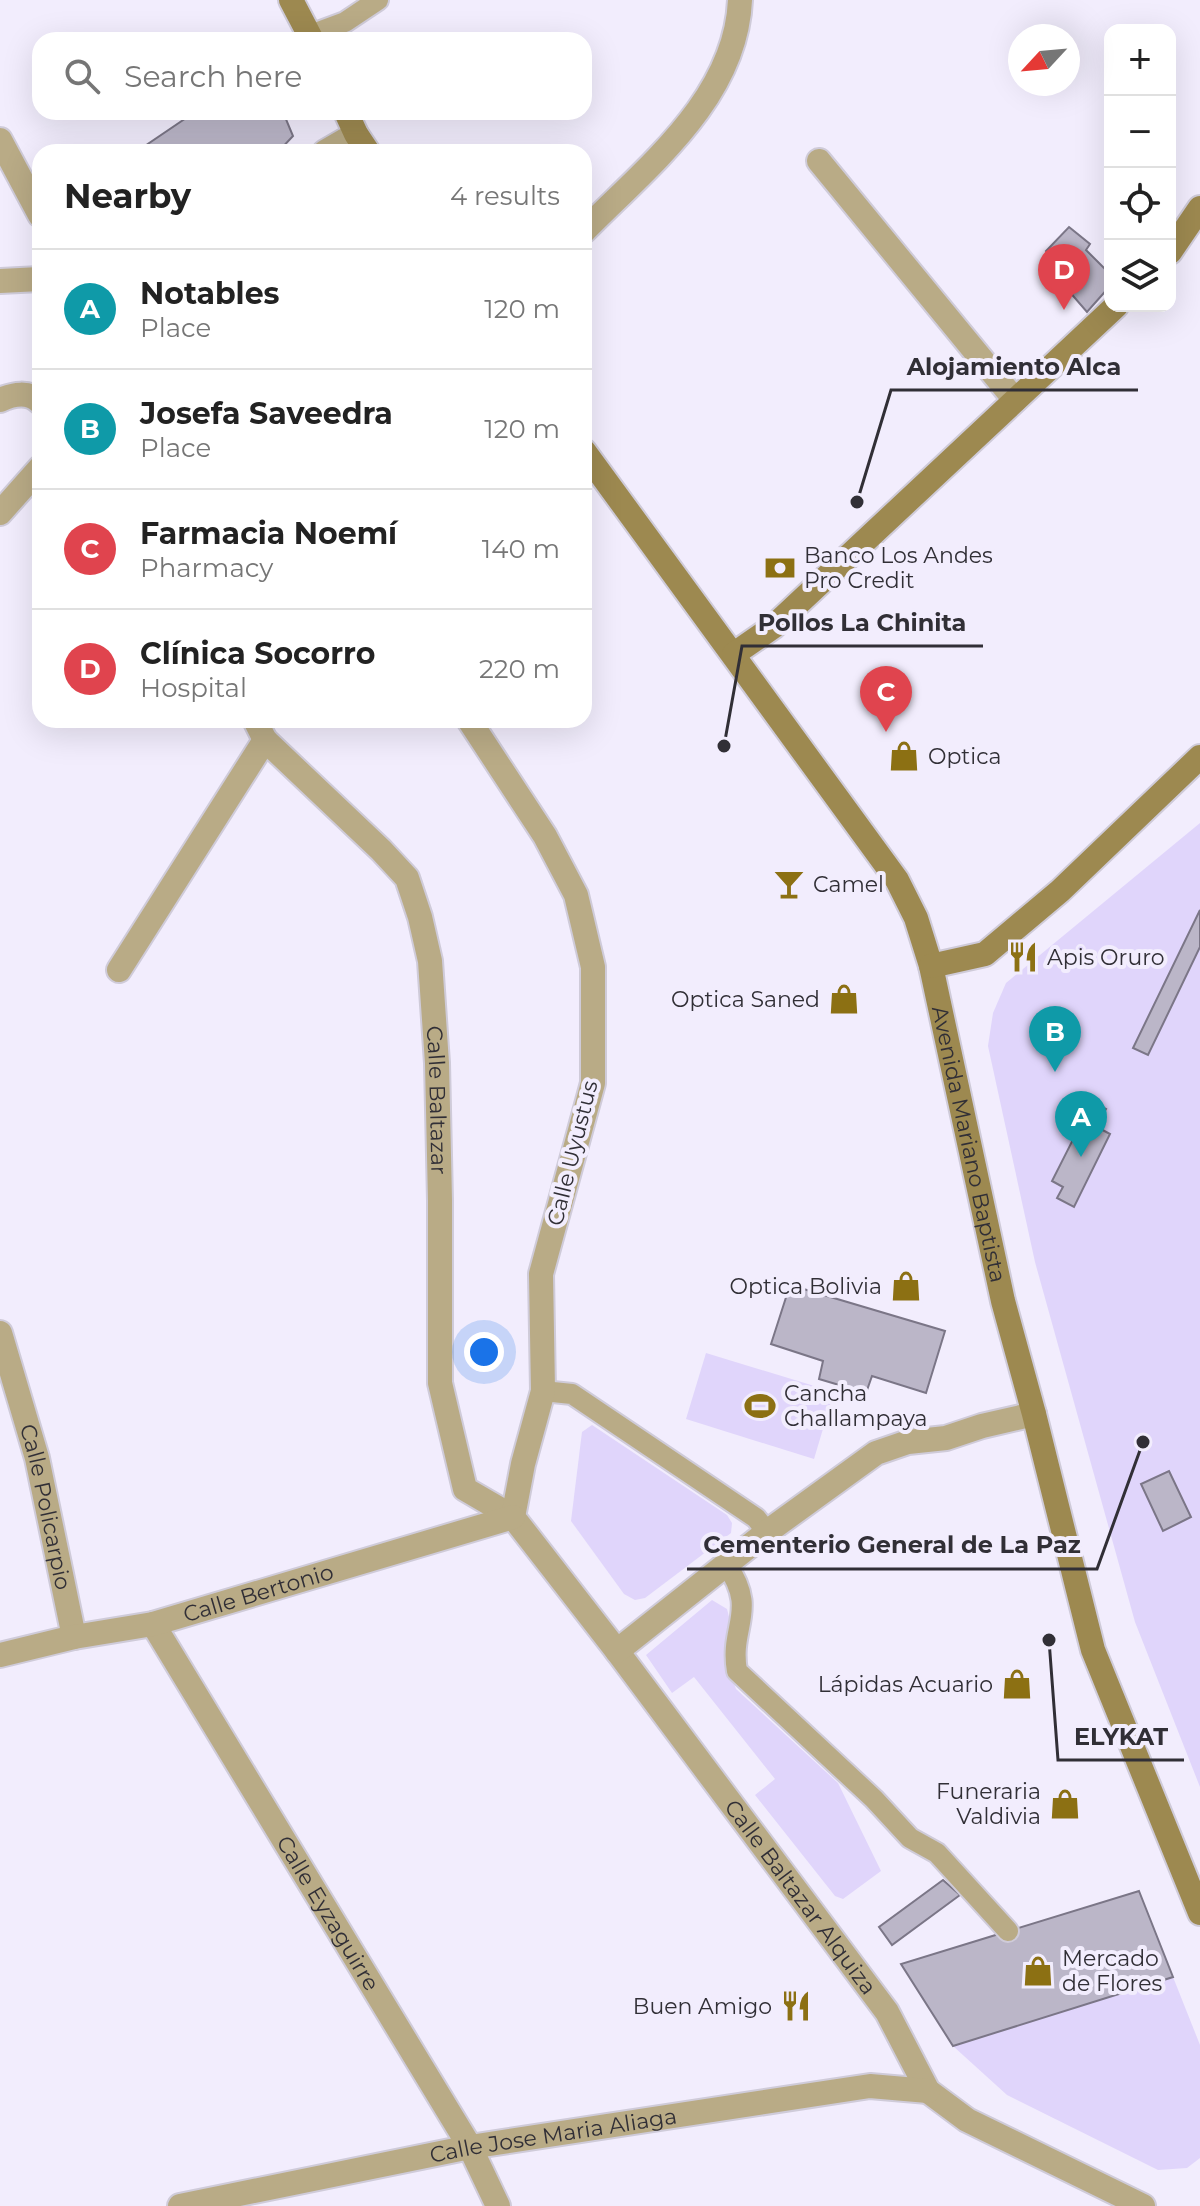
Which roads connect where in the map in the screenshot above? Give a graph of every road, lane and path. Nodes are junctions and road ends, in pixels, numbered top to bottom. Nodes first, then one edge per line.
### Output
1 (291, 0) edge
2 (378, 0) edge
3 (740, 0) edge
4 (308, 32) edge
5 (324, 32) edge
6 (357, 133) edge
7 (0, 140) edge
8 (338, 144) edge
9 (819, 161) dead end
10 (32, 200) edge
11 (1200, 208) edge
12 (592, 223) edge
13 (1176, 243) edge
14 (0, 281) edge
15 (32, 283) edge
16 (1110, 312) edge
17 (32, 397) edge
18 (0, 400) edge
19 (1015, 400) junction
20 (592, 462) edge
21 (32, 477) edge
22 (0, 513) edge
23 (734, 654) junction
24 (474, 728) edge
25 (260, 730) edge
26 (1200, 757) edge
27 (931, 966) junction
28 (119, 970) dead end
29 (0, 1333) edge
30 (543, 1391) junction
31 (1034, 1414) junction
32 (513, 1517) junction
33 (767, 1532) junction
34 (726, 1564) junction
35 (153, 1624) junction
36 (74, 1637) junction
37 (617, 1651) junction
38 (0, 1655) edge
39 (1200, 1913) edge
40 (1008, 1931) dead end
41 (928, 2091) junction
42 (470, 2147) junction
43 (180, 2206) edge
44 (498, 2206) edge
45 (1143, 2206) edge

1 - 4 main road
2 - 5 lane
3 - 12 street
6 - 8 street
7 - 10 street
9 - 19 street
11 - 13 main road
14 - 15 street
16 - 19 main road
17 - 18 street
19 - 23 main road
20 - 23 main road, Avenida Mariano Baptista
21 - 22 street
23 - 27 main road, Avenida Mariano Baptista
24 - 30 street, Calle Uyustus
25 - 28 street
25 - 32 street, Calle Baltazar
26 - 27 main road
27 - 31 main road, Avenida Mariano Baptista
29 - 36 street, Calle Policarpio
30 - 32 street, Calle Uyustus
30 - 33 lane
31 - 33 street
31 - 39 main road, Avenida Mariano Baptista
32 - 35 street, Calle Bertonio
32 - 37 street, Calle Baltazar Alquiza
33 - 34 street
34 - 37 street
34 - 40 lane
35 - 36 street, Calle Bertonio
35 - 42 street, Calle Eyzaguirre
36 - 38 street, Calle Bertonio
37 - 41 street, Calle Baltazar Alquiza
41 - 42 street, Calle Jose Maria Aliaga
41 - 45 street, Calle Baltazar Alquiza
42 - 43 street, Calle Jose Maria Aliaga
42 - 44 street, Calle Eyzaguirre

